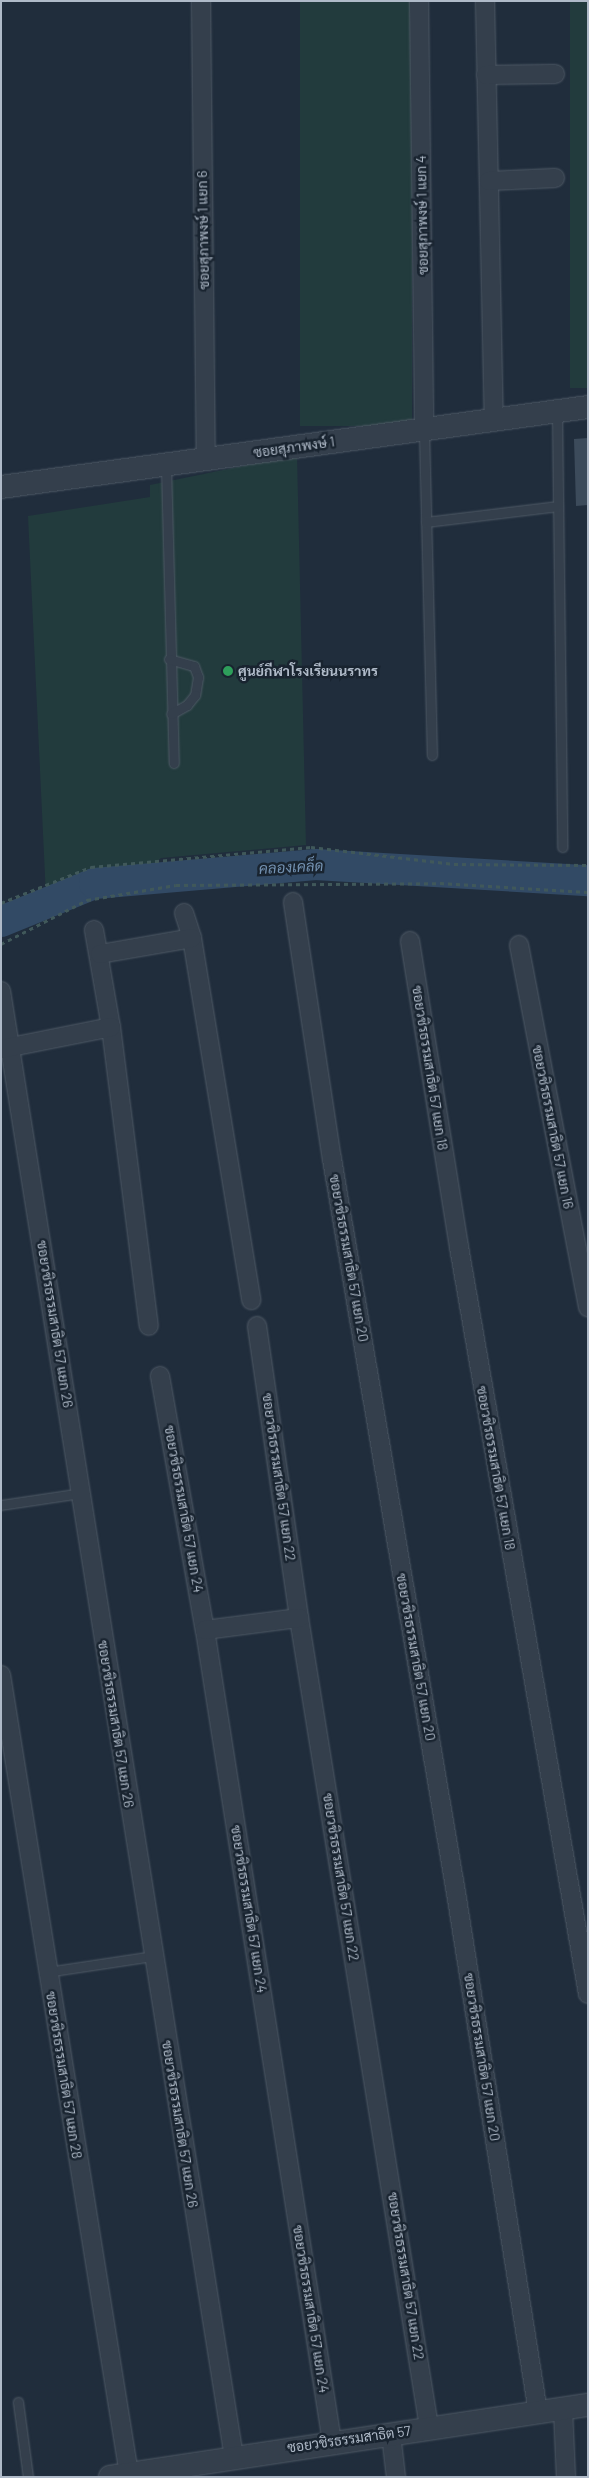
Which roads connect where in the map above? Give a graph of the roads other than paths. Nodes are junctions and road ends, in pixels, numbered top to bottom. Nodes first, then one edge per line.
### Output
1 (201, 1) edge
2 (419, 1) edge
3 (485, 1) edge
4 (555, 74) dead end
5 (486, 75) junction
6 (554, 178) dead end
7 (489, 181) junction
8 (588, 407) edge
9 (557, 412) junction
10 (494, 420) junction
11 (424, 429) junction
12 (206, 459) junction
13 (166, 466) junction
14 (1, 487) edge
15 (558, 506) junction
16 (426, 522) junction
17 (169, 659) junction
18 (171, 714) junction
19 (432, 755) dead end
20 (174, 763) dead end
21 (562, 847) dead end
22 (293, 902) dead end
23 (184, 913) dead end
24 (94, 930) dead end
25 (192, 938) junction
26 (410, 941) dead end
27 (519, 945) dead end
28 (100, 954) junction
29 (1, 991) edge
30 (111, 1027) junction
31 (6, 1049) edge
32 (251, 1300) dead end
33 (588, 1308) edge
34 (149, 1326) dead end
35 (257, 1326) dead end
36 (160, 1376) dead end
37 (81, 1493) junction
38 (1, 1505) edge
39 (299, 1618) junction
40 (205, 1630) junction
41 (1, 1675) edge
42 (153, 1956) junction
43 (47, 1972) junction
44 (588, 1994) edge
45 (18, 2402) dead end
46 (588, 2405) edge
47 (563, 2409) junction
48 (538, 2412) junction
49 (429, 2427) junction
50 (391, 2434) junction
51 (332, 2442) junction
52 (234, 2456) junction
53 (131, 2475) edge
54 (28, 2477) edge
55 (396, 2477) edge
56 (566, 2477) edge

1 - 12 street, ซอยสุภาพงษ์ 1 แยก 6
2 - 11 street, ซอยสุภาพงษ์ 1 แยก 4
3 - 5 street
4 - 5 street
5 - 7 street
6 - 7 street
7 - 10 street
8 - 9 street, ซอยสุภาพงษ์ 1
9 - 10 street, ซอยสุภาพงษ์ 1
9 - 15 lane
10 - 11 street, ซอยสุภาพงษ์ 1
11 - 12 street, ซอยสุภาพงษ์ 1
11 - 16 lane
12 - 13 street, ซอยสุภาพงษ์ 1
13 - 14 street, ซอยสุภาพงษ์ 1
13 - 17 lane
15 - 16 lane
15 - 21 lane
16 - 19 lane
17 - 18 lane
17 - 18 lane
18 - 20 lane
22 - 48 street, ซอยวชิรธรรมสาธิต 57 แยก 20
23 - 25 street
24 - 28 street
25 - 28 street
25 - 32 street
26 - 44 street, ซอยวชิรธรรมสาธิต 57 แยก 18
27 - 33 street, ซอยวชิรธรรมสาธิต 57 แยก 16
28 - 30 street
29 - 31 street, ซอยวชิรธรรมสาธิต 57 แยก 26
30 - 31 street
30 - 34 street
31 - 37 street, ซอยวชิรธรรมสาธิต 57 แยก 26
35 - 39 street, ซอยวชิรธรรมสาธิต 57 แยก 22
36 - 40 street, ซอยวชิรธรรมสาธิต 57 แยก 24
37 - 38 lane
37 - 42 street, ซอยวชิรธรรมสาธิต 57 แยก 26
39 - 40 street
39 - 49 street, ซอยวชิรธรรมสาธิต 57 แยก 22
40 - 51 street, ซอยวชิรธรรมสาธิต 57 แยก 24
41 - 43 street, ซอยวชิรธรรมสาธิต 57 แยก 28
42 - 43 lane
42 - 52 street, ซอยวชิรธรรมสาธิต 57 แยก 26
43 - 53 street, ซอยวชิรธรรมสาธิต 57 แยก 28
45 - 54 lane
46 - 47 street, ซอยวชิรธรรมสาธิต 57
47 - 48 street, ซอยวชิรธรรมสาธิต 57
47 - 56 street
48 - 49 street, ซอยวชิรธรรมสาธิต 57
49 - 50 street, ซอยวชิรธรรมสาธิต 57
50 - 51 street, ซอยวชิรธรรมสาธิต 57
50 - 55 street
51 - 52 street, ซอยวชิรธรรมสาธิต 57
52 - 53 street, ซอยวชิรธรรมสาธิต 57

